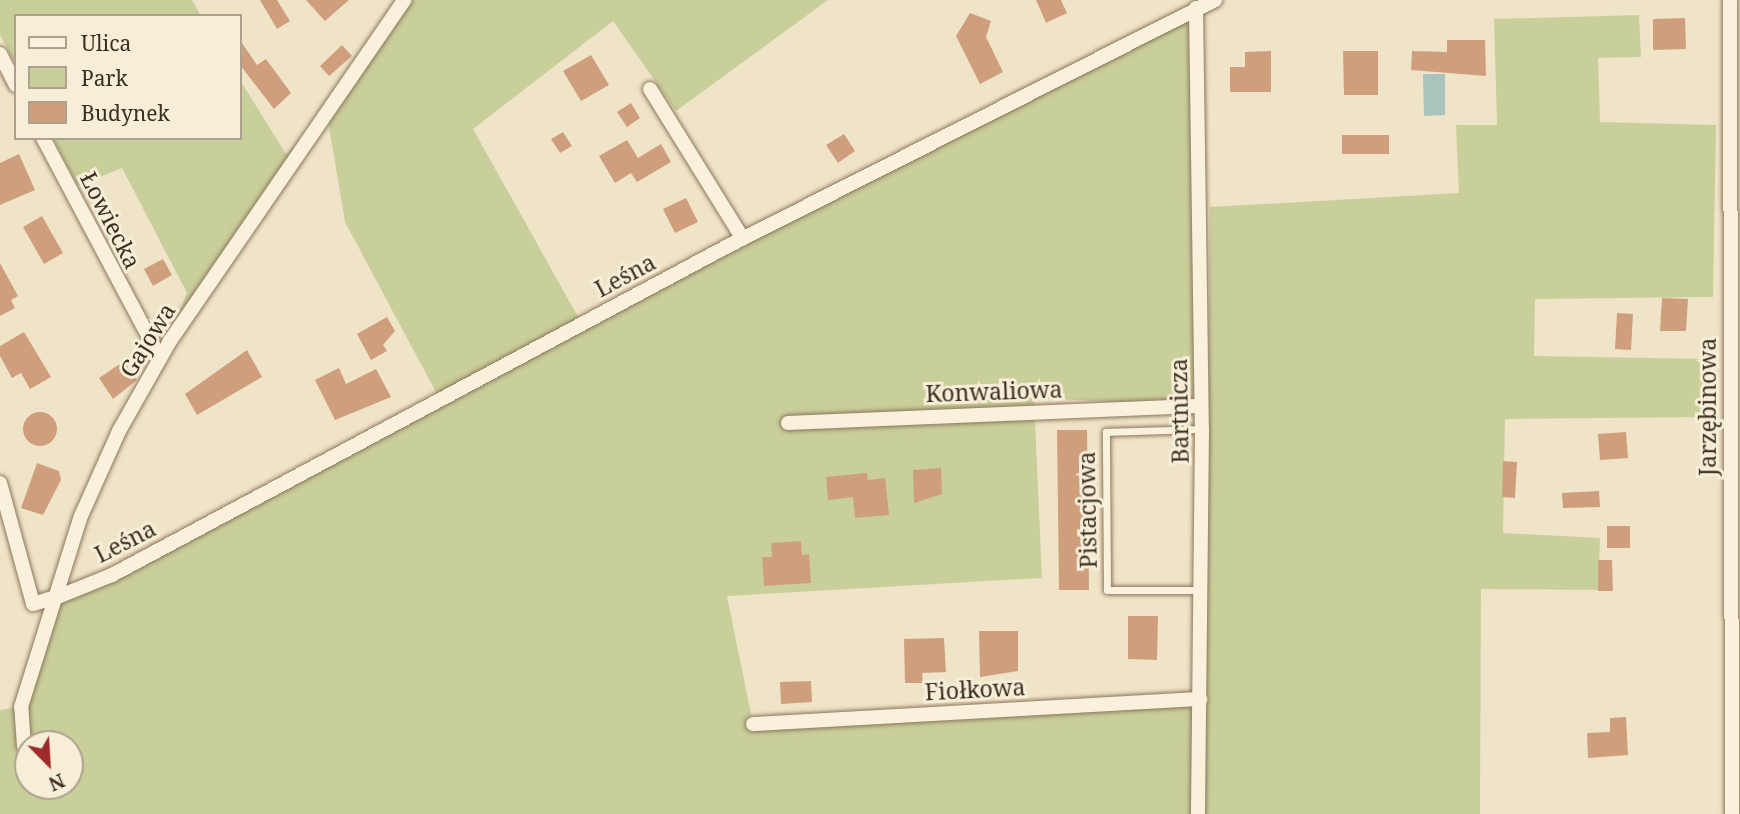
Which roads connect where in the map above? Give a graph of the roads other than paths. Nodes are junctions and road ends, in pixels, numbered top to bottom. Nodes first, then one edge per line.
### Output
1 (404, 0) edge
2 (1215, 0) edge
3 (1730, 0) edge
4 (1196, 8) junction
5 (0, 54) edge
6 (14, 81) edge
7 (650, 89) dead end
8 (44, 140) edge
9 (743, 239) junction
10 (160, 358) junction
11 (1201, 406) junction
12 (788, 423) dead end
13 (1202, 429) junction
14 (0, 483) edge
15 (1735, 523) edge
16 (1202, 590) junction
17 (60, 596) junction
18 (1200, 699) junction
19 (753, 724) dead end
20 (23, 730) edge
21 (1198, 814) edge
22 (1732, 814) edge

1 - 10 street, Gajowa
2 - 4 street, Leśna
3 - 15 street, Jarzębinowa
4 - 9 street, Leśna
4 - 11 street, Bartnicza
5 - 6 street
7 - 9 street
8 - 10 street, Łowiecka
9 - 17 street, Leśna
10 - 17 street, Gajowa
11 - 12 street, Konwaliowa
11 - 13 street, Bartnicza
13 - 16 street, Bartnicza
13 - 16 lane, Pistacjowa
14 - 17 street, Leśna
15 - 22 street, Jarzębinowa
16 - 18 street, Bartnicza
17 - 20 street, Gajowa
18 - 19 street, Fiołkowa
18 - 21 street, Bartnicza

